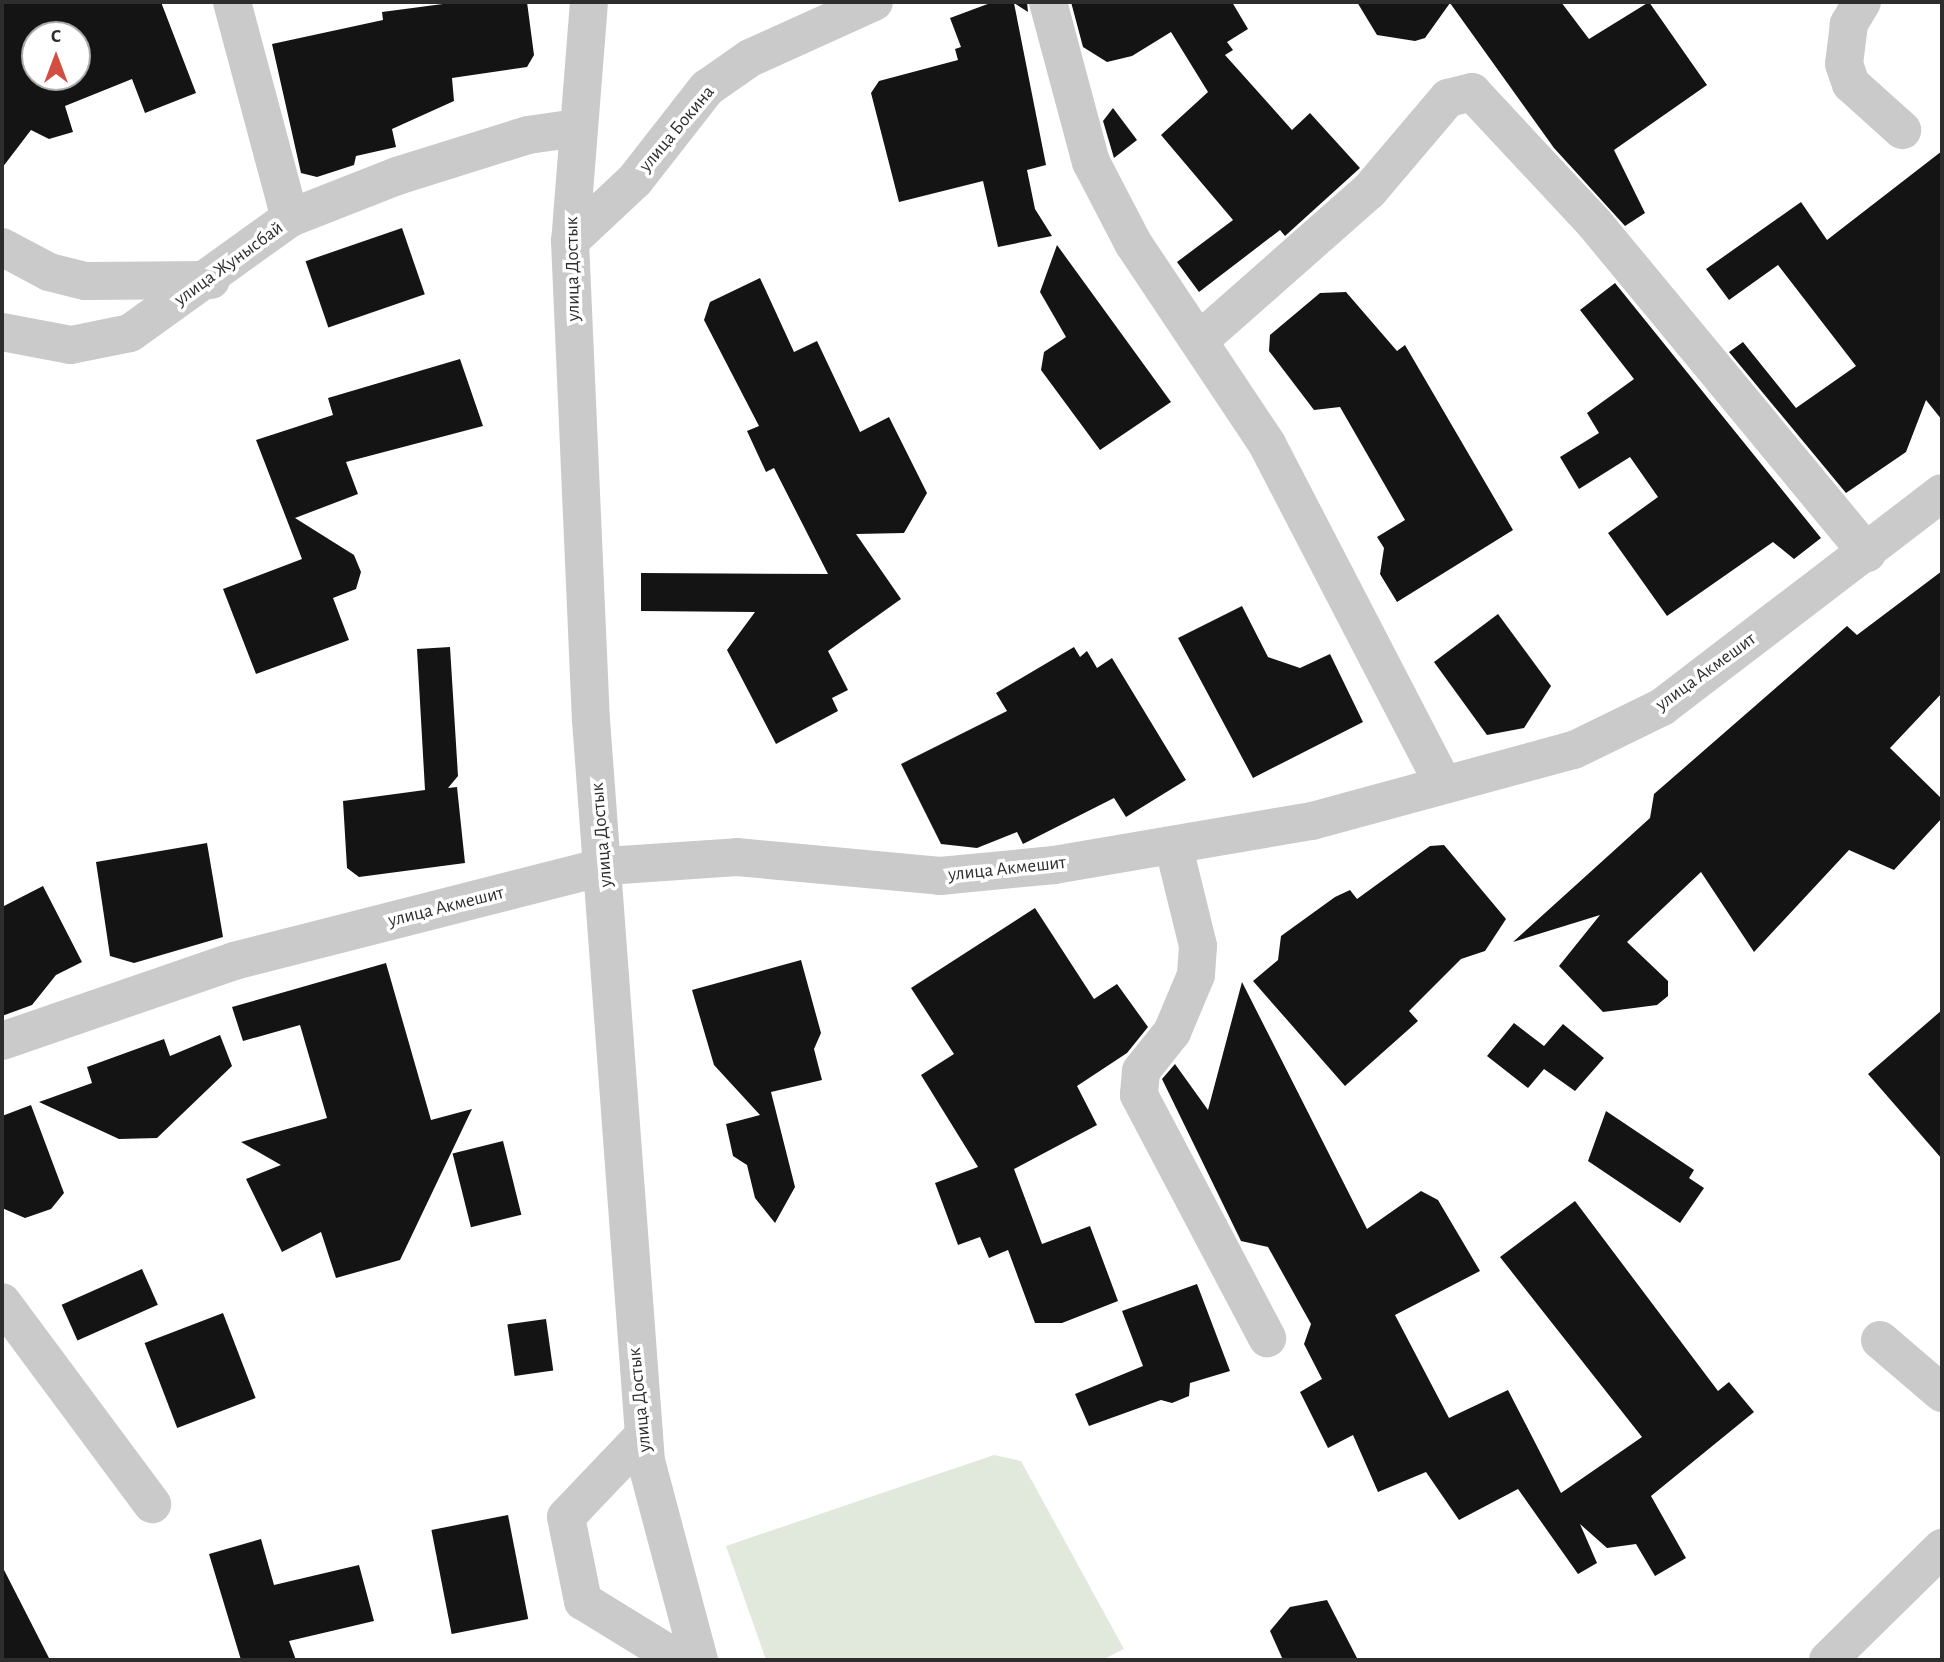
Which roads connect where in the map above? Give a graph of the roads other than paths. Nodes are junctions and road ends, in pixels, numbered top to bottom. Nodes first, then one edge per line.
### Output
1 (589, 2) edge
2 (874, 2) edge
3 (1048, 2) edge
4 (1862, 2) edge
5 (245, 5) edge
6 (577, 128) junction
7 (1902, 130) dead end
8 (290, 218) junction
9 (570, 241) junction
10 (2, 247) edge
11 (211, 280) junction
12 (2, 331) edge
13 (1201, 339) junction
14 (1942, 493) edge
15 (1867, 553) junction
16 (1442, 782) junction
17 (1174, 848) junction
18 (606, 866) junction
19 (2, 1041) edge
20 (2, 1302) edge
21 (1267, 1338) dead end
22 (1880, 1340) dead end
23 (1942, 1393) edge
24 (644, 1435) junction
25 (152, 1504) dead end
26 (1942, 1548) edge
27 (679, 1660) edge
28 (699, 1660) edge
29 (1828, 1660) edge

1 - 6 street, улица Достык
2 - 9 street, улица Бокина
3 - 13 street
4 - 7 street
5 - 8 street
6 - 8 street, улица Жунысбай
6 - 9 street, улица Достык
8 - 11 street, улица Жунысбай
9 - 18 street, улица Достык
10 - 11 street
11 - 12 street, улица Жунысбай
13 - 15 street
13 - 16 street
14 - 15 street, улица Акмешит
15 - 16 street, улица Акмешит
16 - 17 street, улица Акмешит
17 - 18 street, улица Акмешит
17 - 21 street
18 - 19 street, улица Акмешит
18 - 24 street, улица Достык
20 - 25 street
22 - 23 street
24 - 27 street
24 - 28 street, улица Достык
26 - 29 street

